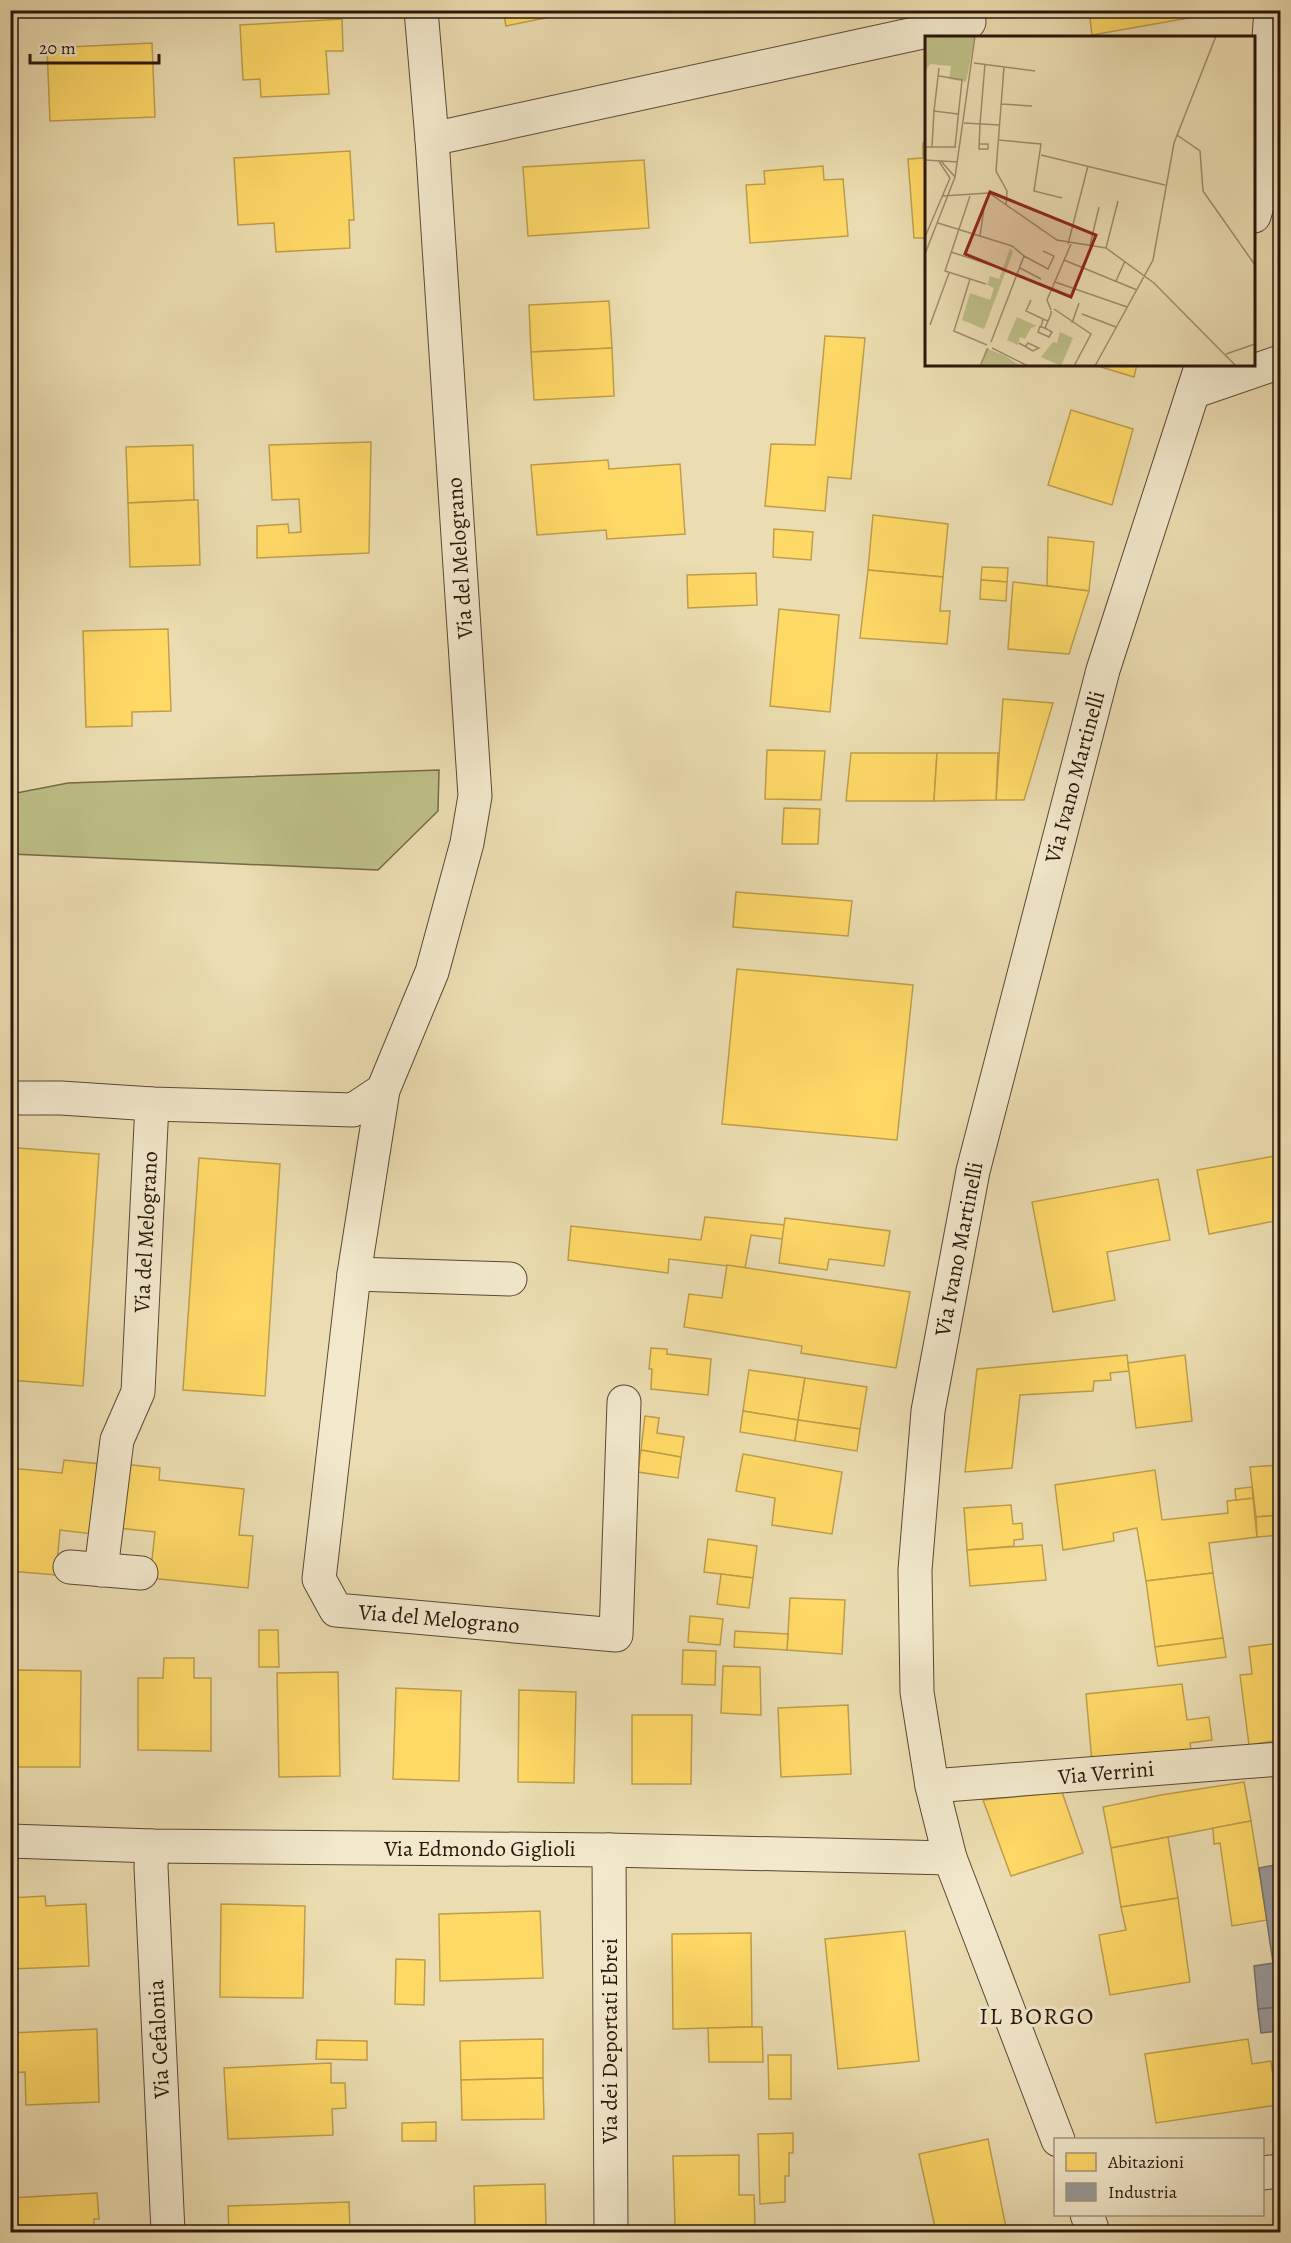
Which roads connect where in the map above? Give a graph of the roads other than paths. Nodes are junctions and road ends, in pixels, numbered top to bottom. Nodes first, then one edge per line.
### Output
1 (421, 10) edge
2 (1271, 10) edge
3 (969, 22) dead end
4 (432, 139) junction
5 (1255, 213) edge
6 (1281, 362) edge
7 (1198, 378) edge
8 (383, 1090) junction
9 (10, 1098) edge
10 (152, 1104) junction
11 (354, 1274) junction
12 (510, 1279) dead end
13 (624, 1402) dead end
14 (141, 1573) dead end
15 (1281, 1759) edge
16 (932, 1786) junction
17 (10, 1841) edge
18 (152, 1846) junction
19 (609, 1850) junction
20 (950, 1858) junction
21 (1058, 2138) edge
22 (1281, 2171) edge
23 (1264, 2173) edge
24 (1088, 2216) edge
25 (168, 2232) edge
26 (612, 2232) edge
27 (1093, 2232) edge

1 - 4 street, Via del Melograno
2 - 5 street
3 - 4 street
4 - 8 street, Via del Melograno
6 - 7 street
7 - 16 street, Via Ivano Martinelli
8 - 10 street
8 - 11 street, Via del Melograno
9 - 10 street
10 - 14 street, Via del Melograno
11 - 12 street
11 - 13 street, Via del Melograno
15 - 16 street, Via Verrini
16 - 20 street, Via Ivano Martinelli
17 - 18 street, Via Edmondo Giglioli
18 - 19 street, Via Edmondo Giglioli
18 - 25 street, Via Cefalonia
19 - 20 street, Via Edmondo Giglioli
19 - 26 street, Via dei Deportati Ebrei
20 - 21 street, Via Ivano Martinelli
22 - 23 street
24 - 27 street

